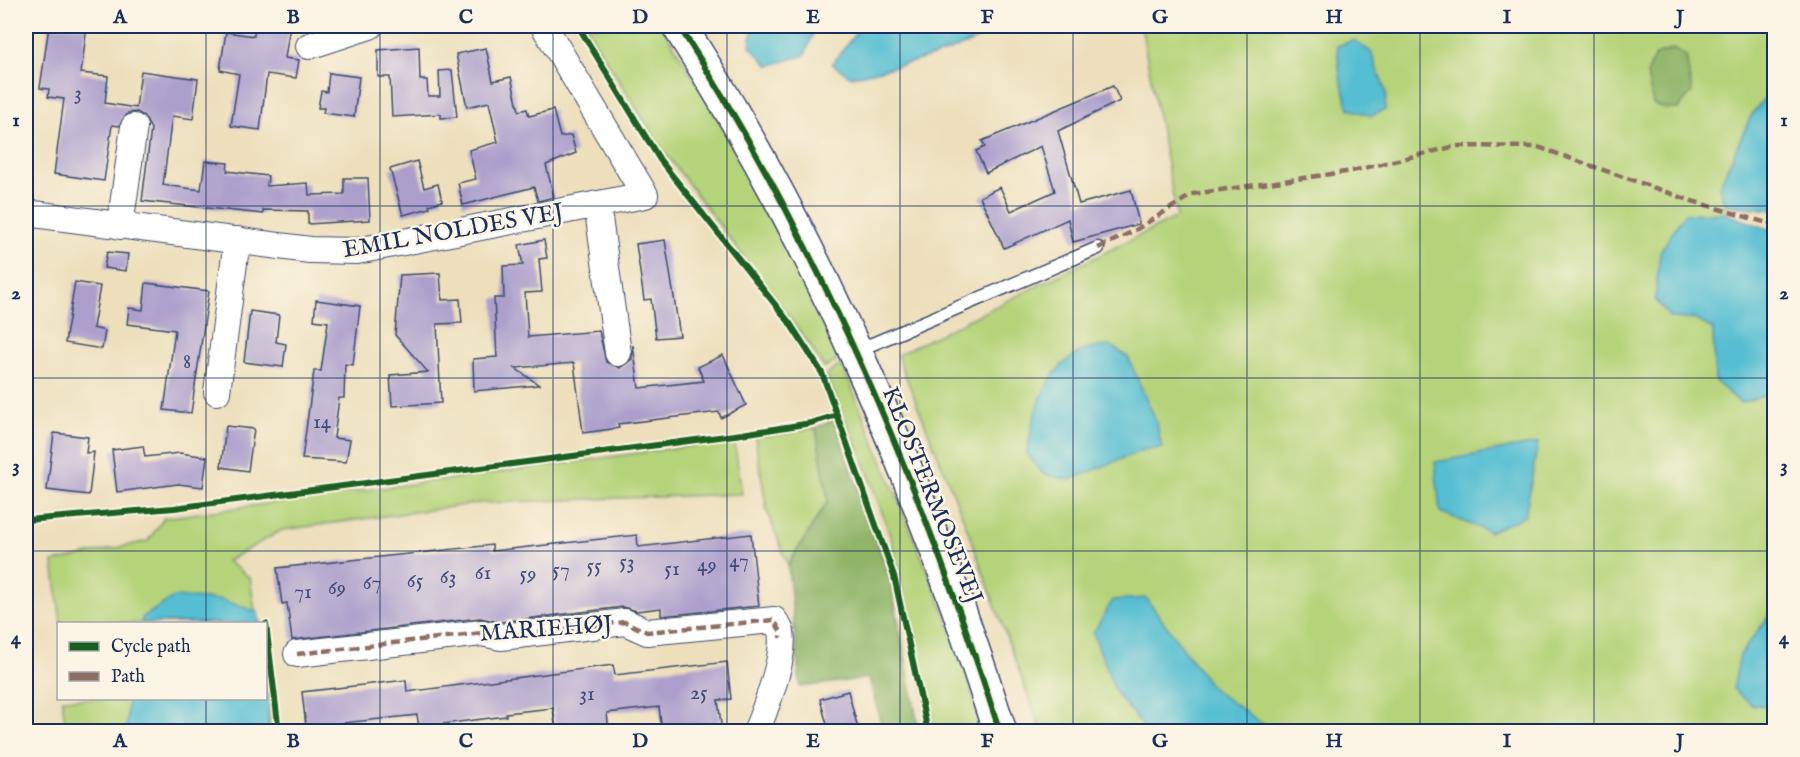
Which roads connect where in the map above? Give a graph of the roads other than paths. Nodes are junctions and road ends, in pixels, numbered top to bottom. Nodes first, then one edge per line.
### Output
1 (370, 26) edge
2 (544, 26) edge
3 (679, 26) edge
4 (309, 46) dead end
5 (134, 127) dead end
6 (597, 204) junction
7 (26, 213) edge
8 (120, 226) junction
9 (237, 240) junction
10 (1098, 248) dead end
11 (855, 351) junction
12 (618, 353) dead end
13 (217, 392) dead end
14 (297, 654) dead end
15 (756, 732) edge
16 (1000, 732) edge

1 - 4 street
2 - 6 street, EMIL NOLDES VEJ
3 - 11 main road, KLOSTERMOSEVEJ
5 - 8 street
6 - 9 street, EMIL NOLDES VEJ
6 - 12 street, EMIL NOLDES VEJ
7 - 8 street, EMIL NOLDES VEJ
8 - 9 street, EMIL NOLDES VEJ
9 - 13 street
10 - 11 lane
11 - 16 main road, KLOSTERMOSEVEJ
14 - 15 street, MARIEHØJ

